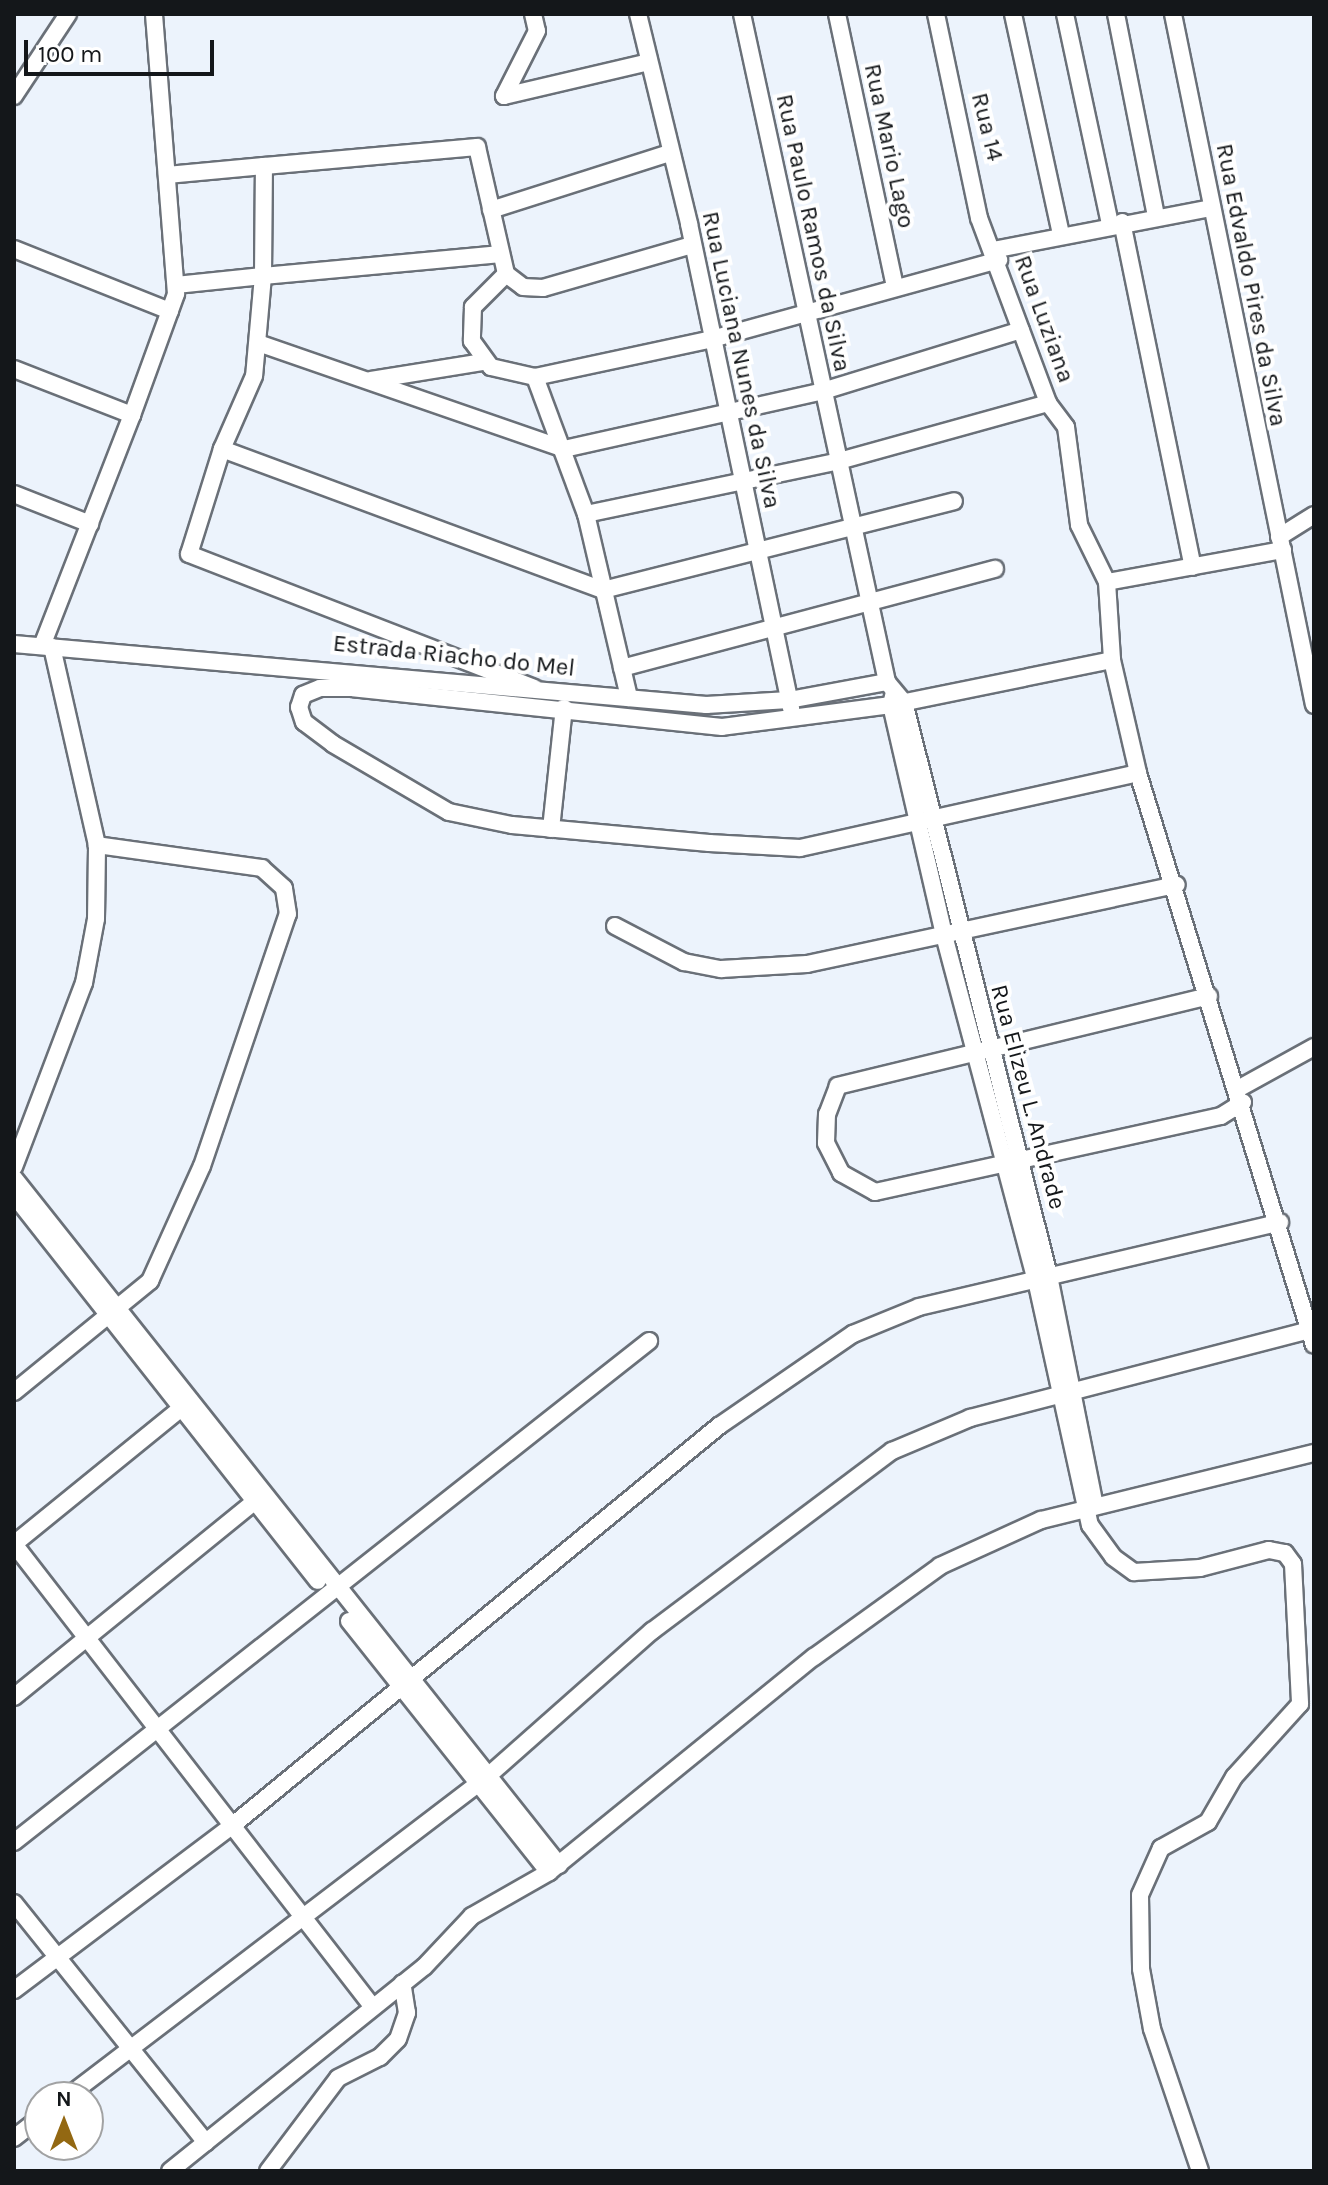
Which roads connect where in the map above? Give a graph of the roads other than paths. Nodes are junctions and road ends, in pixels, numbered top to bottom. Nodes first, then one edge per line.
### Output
1 (68, 14) edge
2 (154, 14) edge
3 (533, 14) edge
4 (638, 14) edge
5 (742, 14) edge
6 (837, 14) edge
7 (936, 14) edge
8 (1013, 14) edge
9 (1065, 14) edge
10 (1116, 14) edge
11 (1173, 14) edge
12 (649, 62) junction
13 (14, 96) edge
14 (670, 153) junction
15 (264, 166) junction
16 (167, 175) junction
17 (1211, 208) junction
18 (491, 210) junction
19 (1156, 216) junction
20 (1116, 223) junction
21 (1061, 234) junction
22 (692, 245) junction
23 (14, 249) edge
24 (501, 254) junction
25 (996, 255) junction
26 (506, 274) junction
27 (263, 276) junction
28 (176, 285) junction
29 (895, 287) junction
30 (170, 311) junction
31 (806, 315) junction
32 (1021, 330) junction
33 (712, 339) junction
34 (261, 344) junction
35 (484, 362) junction
36 (14, 369) edge
37 (535, 377) junction
38 (366, 380) junction
39 (823, 391) junction
40 (1048, 403) junction
41 (728, 413) junction
42 (132, 415) junction
43 (222, 449) junction
44 (564, 449) junction
45 (839, 461) junction
46 (743, 484) junction
47 (14, 494) edge
48 (954, 501) dead end
49 (586, 514) junction
50 (1314, 515) edge
51 (90, 524) junction
52 (852, 529) junction
53 (1281, 544) junction
54 (757, 555) junction
55 (1193, 567) junction
56 (995, 569) dead end
57 (1107, 582) junction
58 (603, 590) junction
59 (870, 598) junction
60 (773, 627) junction
61 (14, 644) edge
62 (47, 646) junction
63 (1112, 660) junction
64 (622, 668) junction
65 (534, 688) junction
66 (894, 695) junction
67 (629, 698) junction
68 (789, 700) junction
69 (1314, 705) edge
70 (564, 708) junction
71 (793, 718) junction
72 (1138, 773) junction
73 (925, 819) junction
74 (551, 829) junction
75 (97, 845) junction
76 (1177, 885) junction
77 (615, 926) dead end
78 (953, 938) junction
79 (1209, 996) junction
80 (990, 1046) junction
81 (1314, 1047) edge
82 (972, 1052) junction
83 (1240, 1096) junction
84 (1011, 1160) junction
85 (14, 1167) edge
86 (14, 1178) edge
87 (14, 1195) edge
88 (1280, 1222) junction
89 (1043, 1278) junction
90 (115, 1314) junction
91 (1312, 1338) edge
92 (649, 1341) dead end
93 (14, 1392) edge
94 (1064, 1396) junction
95 (187, 1403) junction
96 (1314, 1453) edge
97 (262, 1496) junction
98 (1090, 1508) junction
99 (14, 1544) edge
100 (331, 1590) junction
101 (86, 1641) junction
102 (404, 1682) junction
103 (14, 1697) edge
104 (158, 1732) junction
105 (483, 1780) junction
106 (233, 1825) junction
107 (14, 1842) edge
108 (554, 1868) junction
109 (14, 1903) edge
110 (303, 1915) junction
111 (55, 1955) junction
112 (402, 1983) junction
113 (14, 1990) edge
114 (372, 2006) junction
115 (130, 2048) junction
116 (88, 2081) edge
117 (206, 2143) junction
118 (170, 2171) edge
119 (268, 2171) edge
120 (1200, 2171) edge

1 - 13 street
2 - 16 street
3 - 12 street
4 - 12 street, Rua Luciana Nunes da Silva
5 - 31 street, Rua Paulo Ramos da Silva
6 - 29 street, Rua Mario Lago
7 - 25 street, Rua 14
8 - 21 street
9 - 20 street
10 - 19 street
11 - 17 street, Rua Edvaldo Pires da Silva
12 - 14 street, Rua Luciana Nunes da Silva
14 - 18 street
14 - 22 street, Rua Luciana Nunes da Silva
15 - 16 street
15 - 18 street
15 - 27 street
16 - 28 street
17 - 19 street
17 - 53 street, Rua Edvaldo Pires da Silva
18 - 24 street
19 - 20 street
20 - 21 street
20 - 55 street
21 - 25 street
22 - 26 street
22 - 33 street, Rua Luciana Nunes da Silva
23 - 30 street
24 - 26 street
24 - 27 street
25 - 29 street
25 - 32 street, Rua Luziana
26 - 35 street
27 - 28 street
27 - 34 street
28 - 30 street
29 - 31 street
30 - 42 street
31 - 33 street
31 - 39 street, Rua Paulo Ramos da Silva
32 - 39 street
32 - 40 street, Rua Luziana
33 - 37 street
33 - 41 street, Rua Luciana Nunes da Silva
34 - 38 street
34 - 43 street
35 - 37 street
35 - 38 street
36 - 42 street
37 - 44 street
38 - 44 street
39 - 41 street
39 - 45 street, Rua Paulo Ramos da Silva
40 - 45 street
40 - 57 street, Rua Luziana
41 - 44 street
41 - 46 street, Rua Luciana Nunes da Silva
42 - 51 street
43 - 58 street
43 - 65 street
44 - 49 street
45 - 46 street
45 - 52 street, Rua Paulo Ramos da Silva
46 - 49 street
46 - 54 street, Rua Luciana Nunes da Silva
47 - 51 street
48 - 52 street
49 - 58 street
50 - 53 street
51 - 62 street
52 - 54 street
52 - 59 street, Rua Paulo Ramos da Silva
53 - 55 street
53 - 69 street, Rua Edvaldo Pires da Silva
54 - 58 street
54 - 60 street, Rua Luciana Nunes da Silva
55 - 57 street
56 - 59 street
57 - 63 street
58 - 64 street
59 - 60 street
59 - 66 street, Rua Paulo Ramos da Silva
60 - 64 street
60 - 68 street, Rua Luciana Nunes da Silva
61 - 62 street, Estrada Riacho do Mel
62 - 65 street, Estrada Riacho do Mel
62 - 75 street
63 - 66 street, Estrada Riacho do Mel
63 - 72 street
64 - 67 street
65 - 67 street, Estrada Riacho do Mel
66 - 68 street, Estrada Riacho do Mel
66 - 71 street, Estrada Riacho do Mel
66 - 73 street, Rua Elizeu L. Andrade
67 - 68 street, Estrada Riacho do Mel
68 - 71 street, Rua Luciana Nunes da Silva
70 - 71 street, Estrada Riacho do Mel
70 - 74 street
70 - 74 street, Estrada Riacho do Mel
72 - 73 street, Estrada Riacho do Mel
72 - 76 street
73 - 74 street, Estrada Riacho do Mel
73 - 78 street, Rua Elizeu L. Andrade
75 - 85 street
75 - 90 street
76 - 78 street
76 - 79 street
77 - 78 street
78 - 80 street, Rua Elizeu L. Andrade
78 - 82 street, Rua Elizeu L. Andrade
79 - 80 street
79 - 83 street
80 - 82 street
80 - 84 street, Rua Elizeu L. Andrade
81 - 83 street
82 - 84 street, Rua Elizeu L. Andrade
82 - 84 street
83 - 84 street
83 - 88 street
84 - 89 street, Rua Elizeu L. Andrade
86 - 90 street
87 - 90 street
88 - 89 street
88 - 91 street
89 - 94 street, Rua Elizeu L. Andrade
89 - 102 street
90 - 93 street
90 - 95 street
91 - 94 street
92 - 100 street
94 - 98 street, Rua Elizeu L. Andrade
94 - 105 street
95 - 97 street
95 - 99 street
96 - 98 street
97 - 100 street
97 - 101 street
98 - 108 street
98 - 120 street, Rua Elizeu L. Andrade
99 - 101 street
100 - 102 street
100 - 104 street
101 - 103 street
101 - 104 street
102 - 105 street
102 - 106 street
104 - 106 street
104 - 107 street
105 - 108 street
105 - 110 street
106 - 110 street
106 - 111 street
108 - 112 street
109 - 111 street
110 - 114 street
110 - 115 street
111 - 113 street
111 - 115 street
112 - 114 street
112 - 119 street
114 - 117 street
115 - 116 street
115 - 117 street
117 - 118 street

